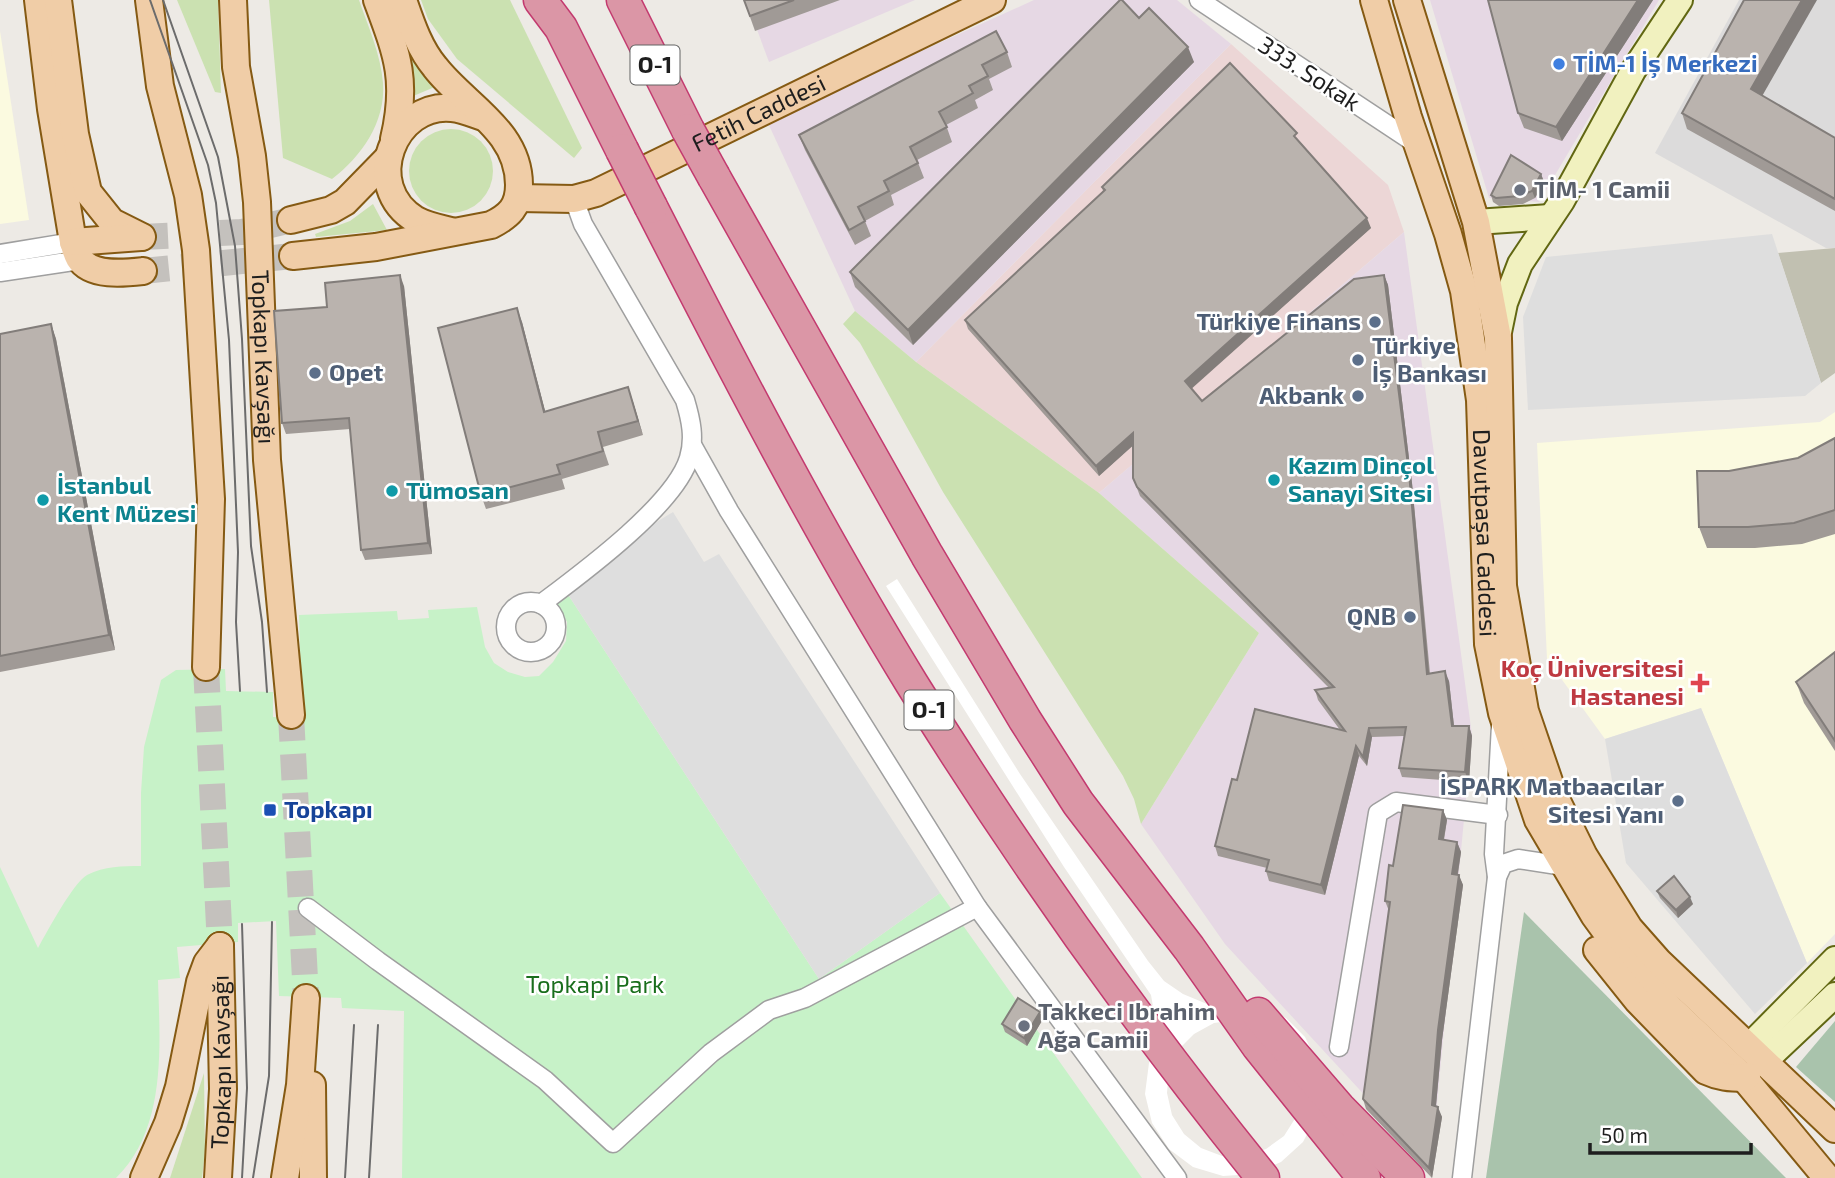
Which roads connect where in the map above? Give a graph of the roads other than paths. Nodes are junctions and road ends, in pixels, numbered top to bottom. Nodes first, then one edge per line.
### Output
1 (38, 0) edge
2 (58, 0) edge
3 (149, 0) edge
4 (233, 0) edge
5 (248, 0) edge
6 (377, 0) edge
7 (403, 0) edge
8 (540, 0) edge
9 (547, 0) edge
10 (623, 0) edge
11 (992, 0) edge
12 (1199, 0) edge
13 (1407, 0) edge
14 (1680, 0) edge
15 (1377, 9) edge
16 (561, 28) junction
17 (485, 118) junction
18 (248, 130) junction
19 (1419, 146) junction
20 (389, 153) junction
21 (519, 198) junction
22 (574, 199) junction
23 (1550, 217) junction
24 (291, 220) tunnel mouth
25 (1476, 222) junction
26 (457, 233) junction
27 (76, 251) junction
28 (0, 254) edge
29 (293, 256) tunnel mouth
30 (143, 271) tunnel mouth
31 (0, 272) edge
32 (1498, 338) junction
33 (692, 445) junction
34 (541, 604) dead end
35 (206, 667) tunnel mouth
36 (1502, 713) junction
37 (291, 715) tunnel mouth
38 (1498, 815) junction
39 (1564, 866) junction
40 (1497, 877) junction
41 (977, 907) junction
42 (308, 908) dead end
43 (1189, 948) junction
44 (1835, 959) edge
45 (1835, 995) edge
46 (1339, 1047) dead end
47 (1757, 1053) junction
48 (1737, 1071) junction
49 (1835, 1129) edge
50 (144, 1178) edge
51 (218, 1178) edge
52 (285, 1178) edge
53 (313, 1178) edge
54 (1177, 1178) edge
55 (1263, 1178) edge
56 (1364, 1178) edge
57 (1408, 1178) edge
58 (1462, 1178) edge
59 (1827, 1178) edge

1 - 27 main road
2 - 27 main road
3 - 35 main road
4 - 18 main road, Topkapı Kavşağı
5 - 18 main road
6 - 20 main road
7 - 17 main road
8 - 16 highway
9 - 16 highway
10 - 43 highway, O-1, bridge
11 - 22 main road, Fetih Caddesi
12 - 19 street, 333. Sokak
13 - 25 main road, Davutpaşa Caddesi
14 - 23 street
15 - 19 main road, Davutpaşa Caddesi
15 - 25 main road
16 - 55 highway, O-1, bridge
17 - 20 main road
17 - 21 main road
18 - 37 main road, Topkapı Kavşağı
19 - 36 main road, Davutpaşa Caddesi
20 - 24 main road
20 - 26 main road
21 - 22 main road, Fetih Caddesi
21 - 26 main road
22 - 33 street
23 - 25 street
23 - 32 street
25 - 32 main road, Davutpaşa Caddesi
26 - 29 main road
27 - 28 street
27 - 30 main road
27 - 31 street
32 - 47 main road, Davutpaşa Caddesi
33 - 34 street
33 - 41 street
36 - 38 street
36 - 39 main road, Davutpaşa Caddesi
38 - 40 street
38 - 46 street
39 - 40 street
39 - 48 main road, Davutpaşa Caddesi
40 - 58 street
41 - 42 street
41 - 54 street
43 - 56 highway, O-1
43 - 57 highway
44 - 47 street
45 - 47 street
47 - 48 main road
47 - 49 main road, Davutpaşa Caddesi
48 - 59 main road, Davutpaşa Caddesi
50 - 51 main road, Topkapı Kavşağı
52 - 53 main road

